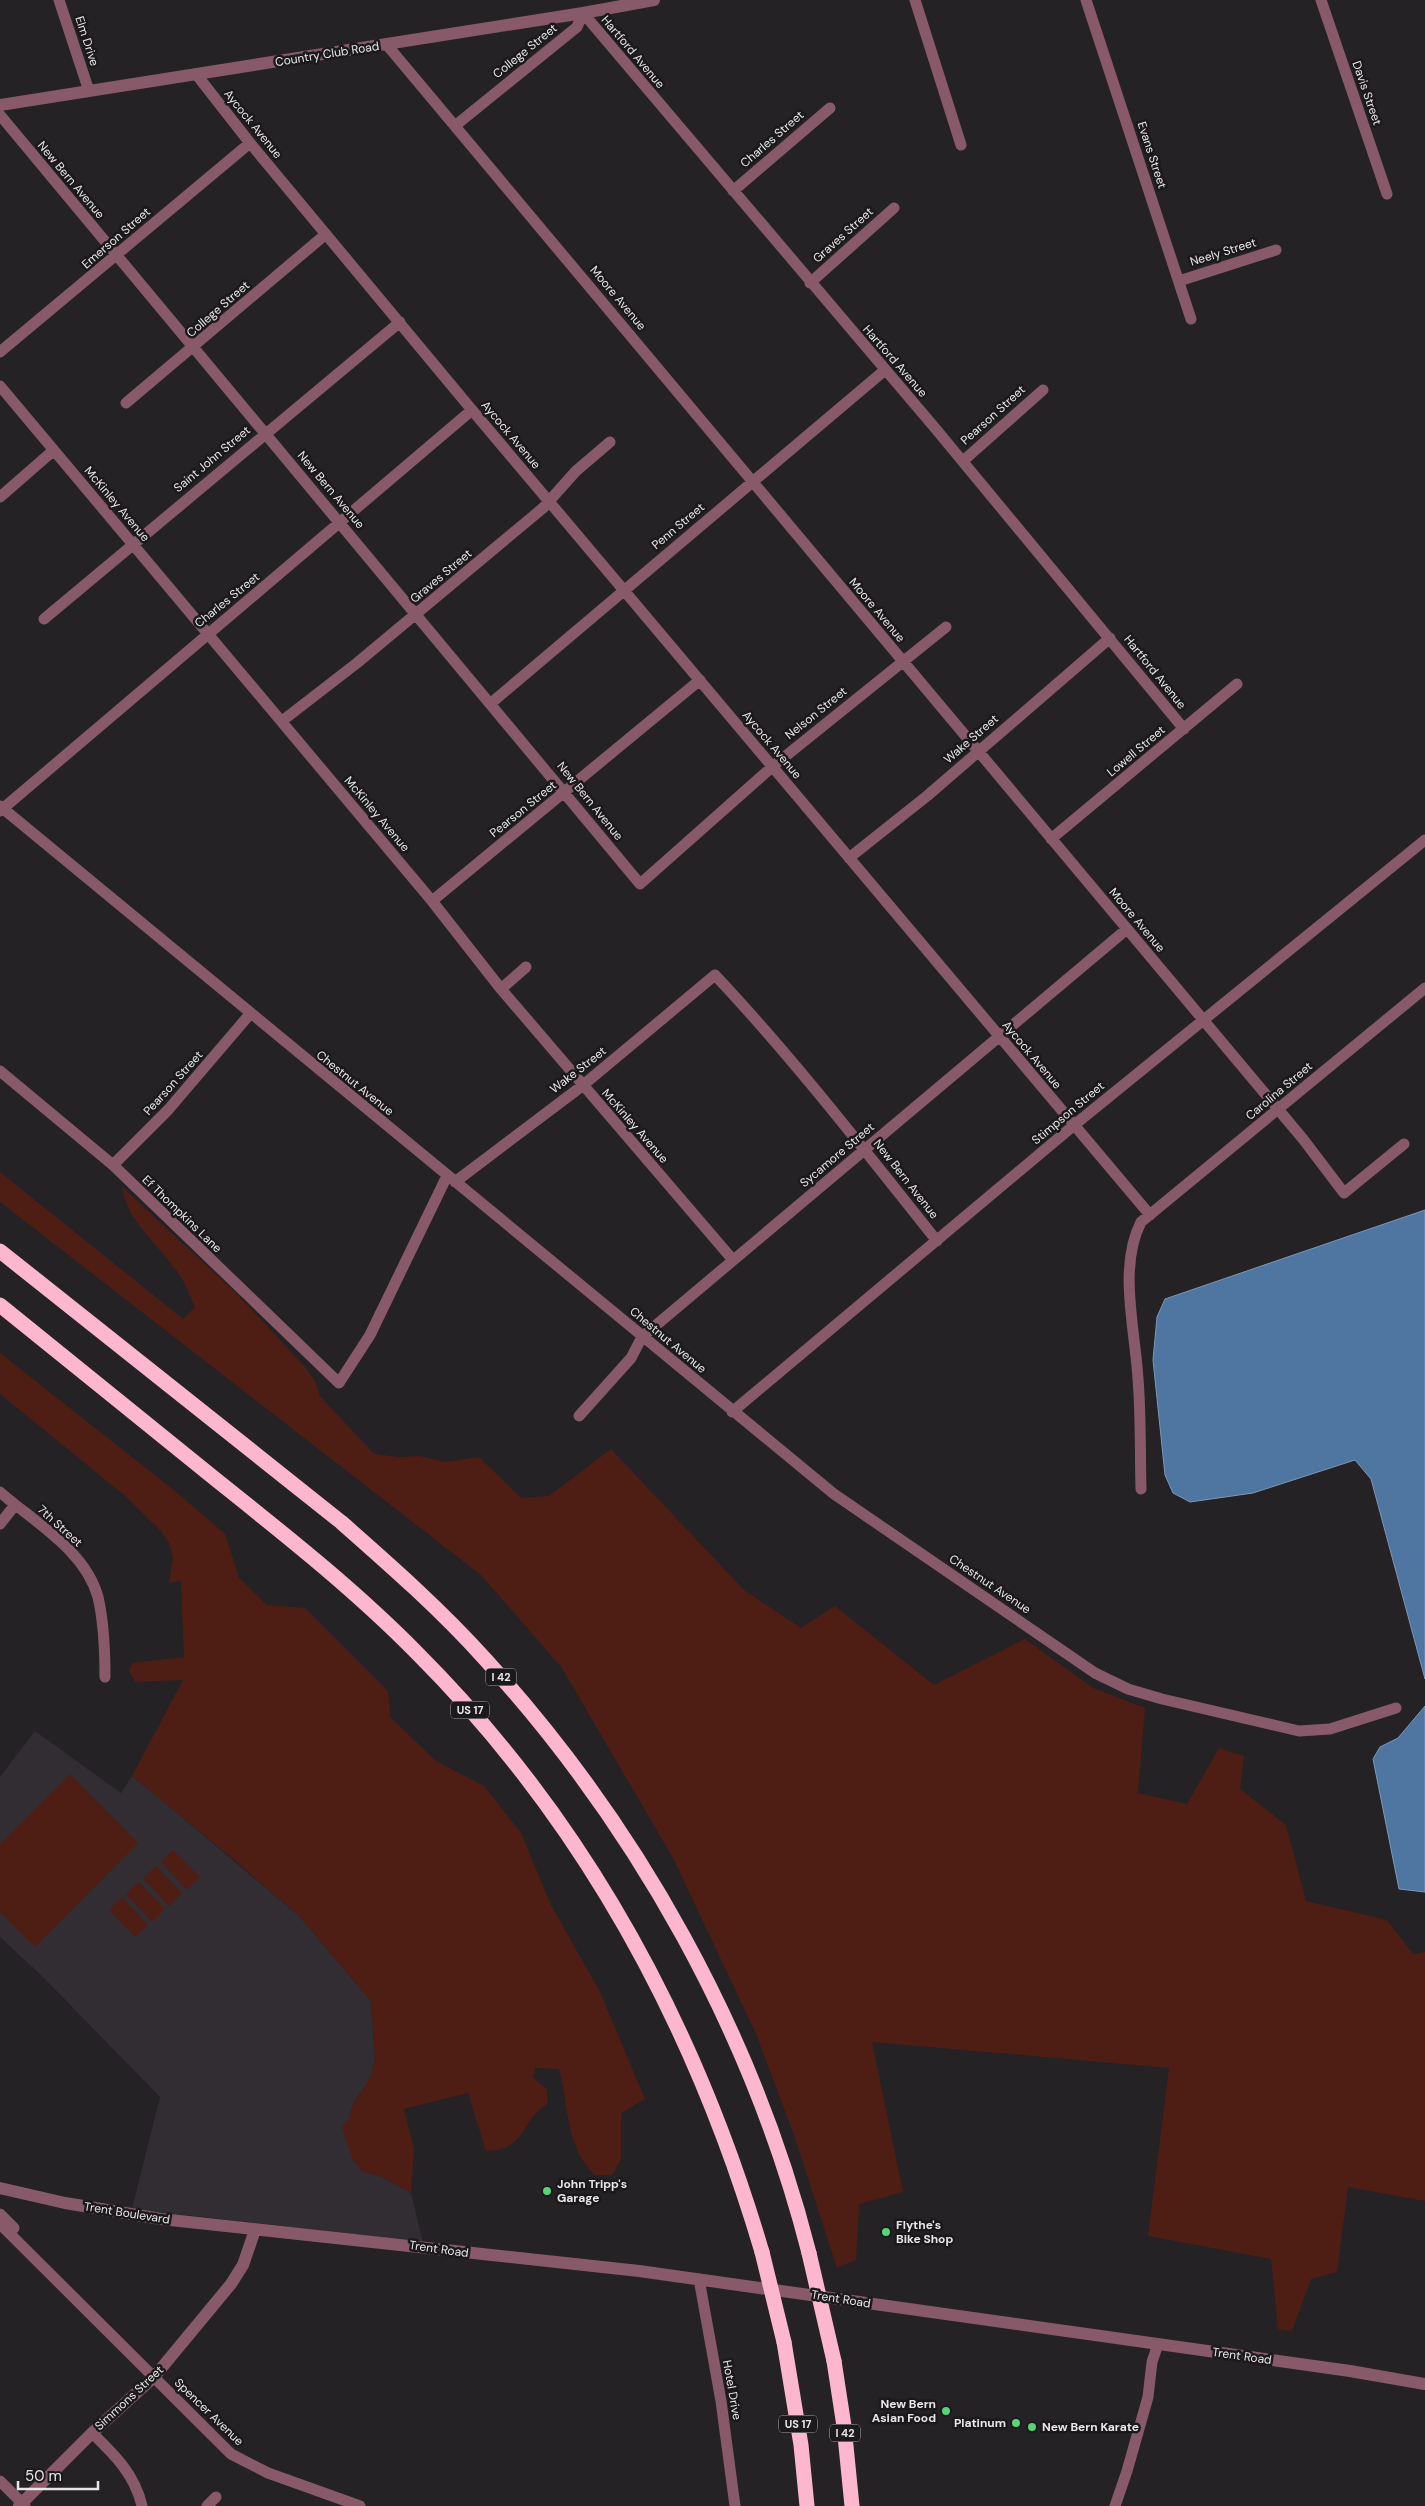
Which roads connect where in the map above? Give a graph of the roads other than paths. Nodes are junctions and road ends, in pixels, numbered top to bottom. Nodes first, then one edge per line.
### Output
1 (59, 0) edge
2 (654, 0) edge
3 (915, 0) edge
4 (1086, 0) edge
5 (1321, 0) edge
6 (583, 13) junction
7 (387, 44) junction
8 (196, 74) junction
9 (89, 91) junction
10 (0, 105) edge
11 (830, 108) dead end
12 (0, 115) edge
13 (456, 125) junction
14 (250, 143) junction
15 (961, 145) dead end
16 (733, 191) junction
17 (1388, 194) dead end
18 (894, 208) dead end
19 (326, 234) junction
20 (1276, 250) dead end
21 (116, 256) junction
22 (1179, 281) junction
23 (810, 283) junction
24 (1191, 319) dead end
25 (400, 322) junction
26 (193, 348) junction
27 (0, 352) edge
28 (885, 370) junction
29 (0, 386) edge
30 (1042, 390) dead end
31 (126, 403) dead end
32 (472, 410) junction
33 (265, 434) junction
34 (610, 442) dead end
35 (54, 450) junction
36 (963, 461) junction
37 (752, 482) junction
38 (0, 497) edge
39 (550, 501) junction
40 (341, 523) junction
41 (134, 545) junction
42 (624, 590) junction
43 (416, 614) junction
44 (44, 619) dead end
45 (946, 627) dead end
46 (208, 633) junction
47 (1110, 638) junction
48 (903, 663) junction
49 (700, 680) junction
50 (1236, 684) dead end
51 (490, 704) junction
52 (282, 721) junction
53 (1184, 729) junction
54 (978, 752) junction
55 (772, 767) junction
56 (566, 792) junction
57 (1, 808) edge
58 (1051, 839) junction
59 (1425, 840) edge
60 (848, 858) junction
61 (640, 884) joint
62 (432, 901) junction
63 (1127, 929) junction
64 (526, 967) dead end
65 (715, 975) joint
66 (1425, 988) edge
67 (501, 989) junction
68 (250, 1014) junction
69 (1202, 1019) junction
70 (998, 1036) junction
71 (0, 1071) edge
72 (582, 1086) junction
73 (1278, 1110) junction
74 (1073, 1126) junction
75 (1404, 1144) dead end
76 (866, 1149) junction
77 (113, 1166) junction
78 (451, 1179) junction
79 (1150, 1215) junction
80 (937, 1241) junction
81 (0, 1251) edge
82 (733, 1260) junction
83 (0, 1305) edge
84 (642, 1337) junction
85 (339, 1383) joint
86 (732, 1412) junction
87 (580, 1416) dead end
88 (1141, 1489) dead end
89 (0, 1492) edge
90 (15, 1505) junction
91 (0, 1524) edge
92 (105, 1677) dead end
93 (1396, 1708) dead end
94 (0, 2188) edge
95 (0, 2214) edge
96 (0, 2224) edge
97 (255, 2230) junction
98 (699, 2279) junction
99 (1158, 2344) junction
100 (154, 2377) junction
101 (1425, 2384) edge
102 (92, 2433) junction
103 (0, 2481) edge
104 (22, 2505) edge
105 (142, 2506) edge
106 (360, 2506) edge
107 (735, 2506) edge
108 (807, 2506) edge
109 (852, 2506) edge
110 (1115, 2506) edge

1 - 9 street, Elm Drive
2 - 6 street, Country Club Road
3 - 15 street
4 - 22 street, Evans Street
5 - 17 street, Davis Street
6 - 7 street, Country Club Road
6 - 13 street, College Street
6 - 16 street, Hartford Avenue
7 - 8 street, Country Club Road
7 - 13 street, Moore Avenue
8 - 9 street, Country Club Road
8 - 14 street, Aycock Avenue
9 - 10 street, Country Club Road
11 - 16 street, Charles Street
12 - 21 street, New Bern Avenue
13 - 37 street, Moore Avenue
14 - 19 street, Aycock Avenue
14 - 21 street, Emerson Street
16 - 23 street, Hartford Avenue
18 - 23 street, Graves Street
19 - 25 street, Aycock Avenue
19 - 26 street, College Street
20 - 22 street, Neely Street
21 - 26 street, New Bern Avenue
21 - 27 street, Emerson Street
22 - 24 street, Evans Street
23 - 28 street, Hartford Avenue
25 - 32 street, Aycock Avenue
25 - 33 street, Saint John Street
26 - 31 street, College Street
26 - 33 street, New Bern Avenue
28 - 36 street, Hartford Avenue
28 - 37 street, Penn Street
29 - 35 street, McKinley Avenue
30 - 36 street, Pearson Street
32 - 39 street, Aycock Avenue
32 - 40 street, Charles Street
33 - 40 street, New Bern Avenue
33 - 41 street, Saint John Street
34 - 39 street, Graves Street
35 - 38 street
35 - 41 street, McKinley Avenue
36 - 47 street, Hartford Avenue
37 - 42 street, Penn Street
37 - 48 street, Moore Avenue
39 - 42 street, Aycock Avenue
39 - 43 street, Graves Street
40 - 43 street, New Bern Avenue
40 - 46 street, Charles Street
41 - 44 street, Saint John Street
41 - 46 street, McKinley Avenue
42 - 49 street, Aycock Avenue
42 - 51 street, Penn Street
43 - 51 street, New Bern Avenue
43 - 52 street, Graves Street
45 - 48 street, Nelson Street
46 - 52 street, McKinley Avenue
46 - 57 street, Charles Street
47 - 53 street, Hartford Avenue
47 - 54 street, Wake Street
48 - 54 street, Moore Avenue
48 - 55 street, Nelson Street
49 - 55 street, Aycock Avenue
49 - 56 street, Pearson Street
50 - 53 street, Lowell Street
51 - 56 street, New Bern Avenue
52 - 62 street, McKinley Avenue
53 - 58 street, Lowell Street
54 - 58 street, Moore Avenue
54 - 60 street, Wake Street
55 - 60 street, Aycock Avenue
55 - 61 street, Nelson Street
56 - 61 street, New Bern Avenue
56 - 62 street, Pearson Street
57 - 68 street, Chestnut Avenue
58 - 63 street, Moore Avenue
59 - 69 street, Stimpson Street
60 - 70 street, Aycock Avenue
62 - 67 street, McKinley Avenue
63 - 69 street, Moore Avenue
63 - 70 street, Sycamore Street
64 - 67 street
65 - 72 street, Wake Street
65 - 76 street, New Bern Avenue
66 - 73 street, Carolina Street
67 - 72 street, McKinley Avenue
68 - 77 street, Pearson Street
68 - 78 street, Chestnut Avenue
69 - 73 street, Moore Avenue
69 - 74 street, Stimpson Street
70 - 74 street, Aycock Avenue
70 - 76 street, Sycamore Street
71 - 77 street, Ef Thompkins Lane
72 - 78 street, Wake Street
72 - 82 street, McKinley Avenue
73 - 75 street, Moore Avenue
73 - 79 street, Carolina Street
74 - 79 street, Aycock Avenue
74 - 80 street, Stimpson Street
76 - 80 street, New Bern Avenue
76 - 82 street, Sycamore Street
77 - 85 street, Ef Thompkins Lane
78 - 84 street, Chestnut Avenue
78 - 85 street, Wake Street
79 - 88 street
80 - 86 street, Stimpson Street
81 - 109 highway, I 42, bridge
82 - 84 street, Sycamore Street
83 - 108 highway, US 17, bridge
84 - 86 street, Chestnut Avenue
84 - 87 street, Sycamore Street
86 - 93 street, Chestnut Avenue
89 - 90 street, 7th Street
90 - 91 street
90 - 92 street, 7th Street
94 - 97 street, Trent Boulevard
95 - 100 street, Spencer Avenue
96 - 100 street, Spencer Avenue
97 - 98 street, Trent Road
97 - 100 street, Simmons Street
98 - 99 street, Trent Road
98 - 107 street, Hotel Drive
99 - 101 street, Trent Road
99 - 110 street
100 - 102 street, Simmons Street
100 - 106 street, Spencer Avenue
102 - 104 street, Simmons Street
102 - 105 street
103 - 104 street

